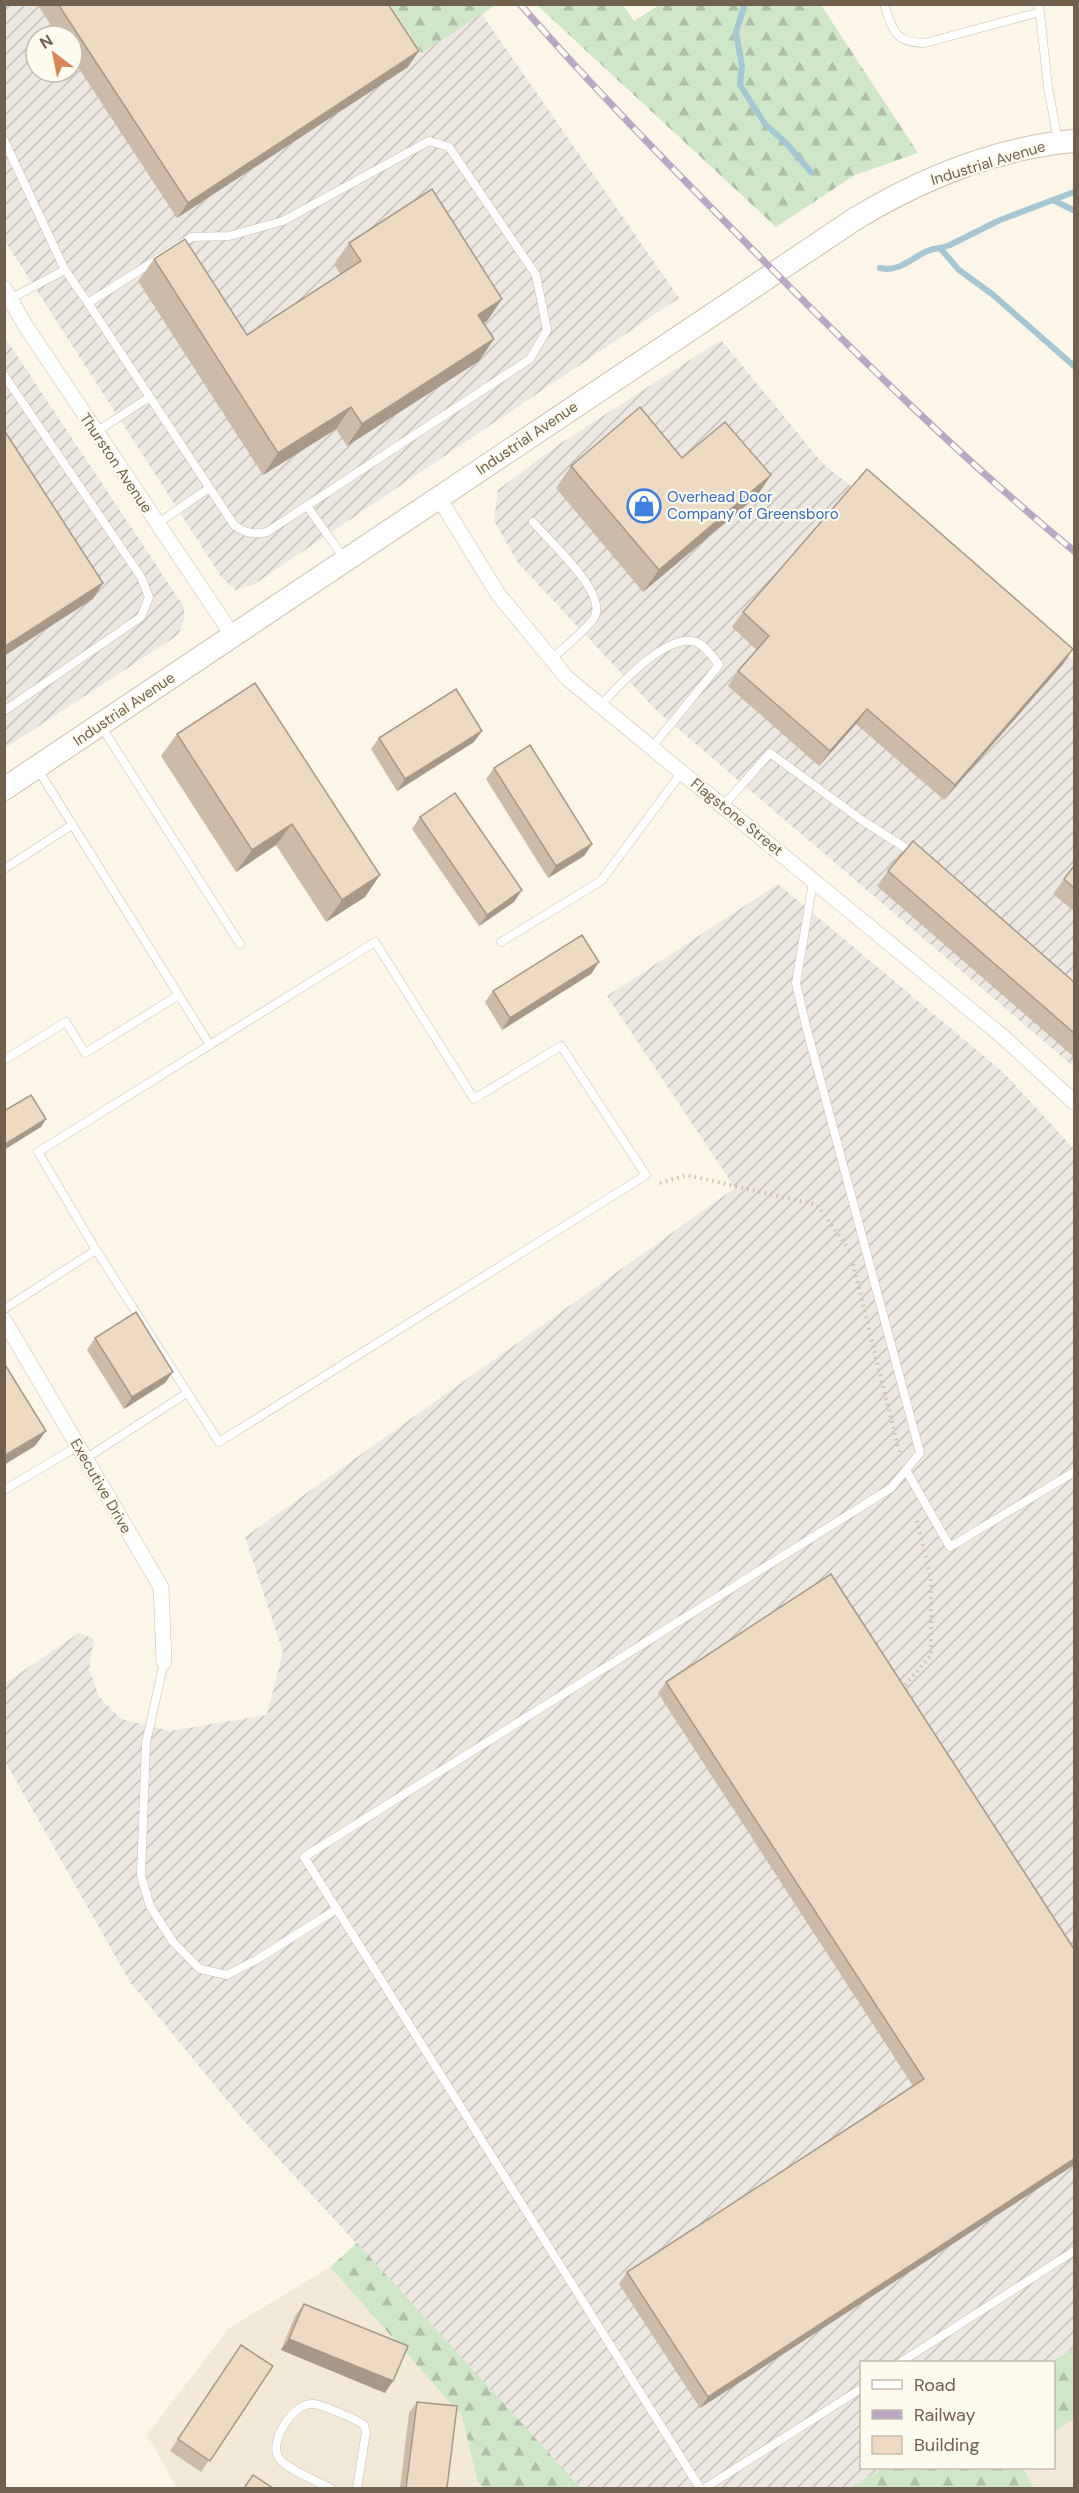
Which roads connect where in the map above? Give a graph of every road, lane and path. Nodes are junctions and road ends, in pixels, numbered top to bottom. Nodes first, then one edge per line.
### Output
1 (884, 4) edge
2 (1039, 8) edge
3 (4, 140) edge
4 (1066, 141) edge
5 (65, 270) junction
6 (6, 296) edge
7 (88, 303) junction
8 (4, 375) edge
9 (148, 398) junction
10 (96, 432) junction
11 (210, 488) junction
12 (439, 498) junction
13 (307, 506) junction
14 (533, 522) dead end
15 (157, 524) junction
16 (345, 559) junction
17 (233, 636) junction
18 (552, 659) junction
19 (601, 705) junction
20 (4, 711) edge
21 (100, 725) junction
22 (652, 747) junction
23 (36, 767) junction
24 (682, 772) junction
25 (4, 789) edge
26 (723, 806) junction
27 (72, 825) junction
28 (924, 859) edge
29 (4, 869) edge
30 (814, 880) junction
31 (501, 942) dead end
32 (240, 944) dead end
33 (179, 995) junction
34 (210, 1045) junction
35 (4, 1060) edge
36 (1074, 1102) edge
37 (660, 1183) dead end
38 (96, 1250) junction
39 (4, 1309) edge
40 (4, 1320) edge
41 (187, 1393) junction
42 (82, 1452) junction
43 (904, 1467) junction
44 (1074, 1472) edge
45 (4, 1490) edge
46 (914, 1510) dead end
47 (164, 1662) joint
48 (905, 1685) edge
49 (337, 1909) junction
50 (1074, 2251) edge
51 (903, 2361) edge
52 (860, 2389) edge
53 (330, 2488) edge
54 (357, 2488) edge
55 (700, 2488) edge
56 (705, 2488) edge

1 - 2 lane
2 - 4 lane
3 - 5 lane
4 - 12 main road, Industrial Avenue
5 - 6 lane
5 - 7 lane
6 - 10 street, Thurston Avenue
7 - 9 lane
7 - 13 lane
8 - 20 lane
9 - 10 lane
9 - 11 lane
10 - 15 street, Thurston Avenue
11 - 13 lane
11 - 15 lane
12 - 16 main road, Industrial Avenue
12 - 18 street, Flagstone Street
13 - 16 lane
14 - 18 lane
15 - 17 street, Thurston Avenue
16 - 17 main road, Industrial Avenue
17 - 21 main road, Industrial Avenue
18 - 19 street, Flagstone Street
19 - 22 street, Flagstone Street
19 - 22 lane
21 - 23 main road, Industrial Avenue
21 - 32 lane
22 - 24 street, Flagstone Street
23 - 25 main road, Industrial Avenue
23 - 27 lane
24 - 26 street, Flagstone Street
24 - 31 lane
26 - 28 lane
26 - 30 street, Flagstone Street
27 - 29 lane
27 - 33 lane
30 - 36 street, Flagstone Street
30 - 43 lane
33 - 34 lane
33 - 35 lane
34 - 38 lane
34 - 41 lane
37 - 43 path
38 - 39 lane
38 - 41 lane
40 - 42 street, Executive Drive
41 - 42 lane
42 - 45 lane
42 - 47 street, Executive Drive
43 - 44 lane
43 - 49 lane
46 - 48 path
47 - 49 lane
49 - 55 lane
50 - 51 lane
52 - 56 lane
53 - 54 lane

